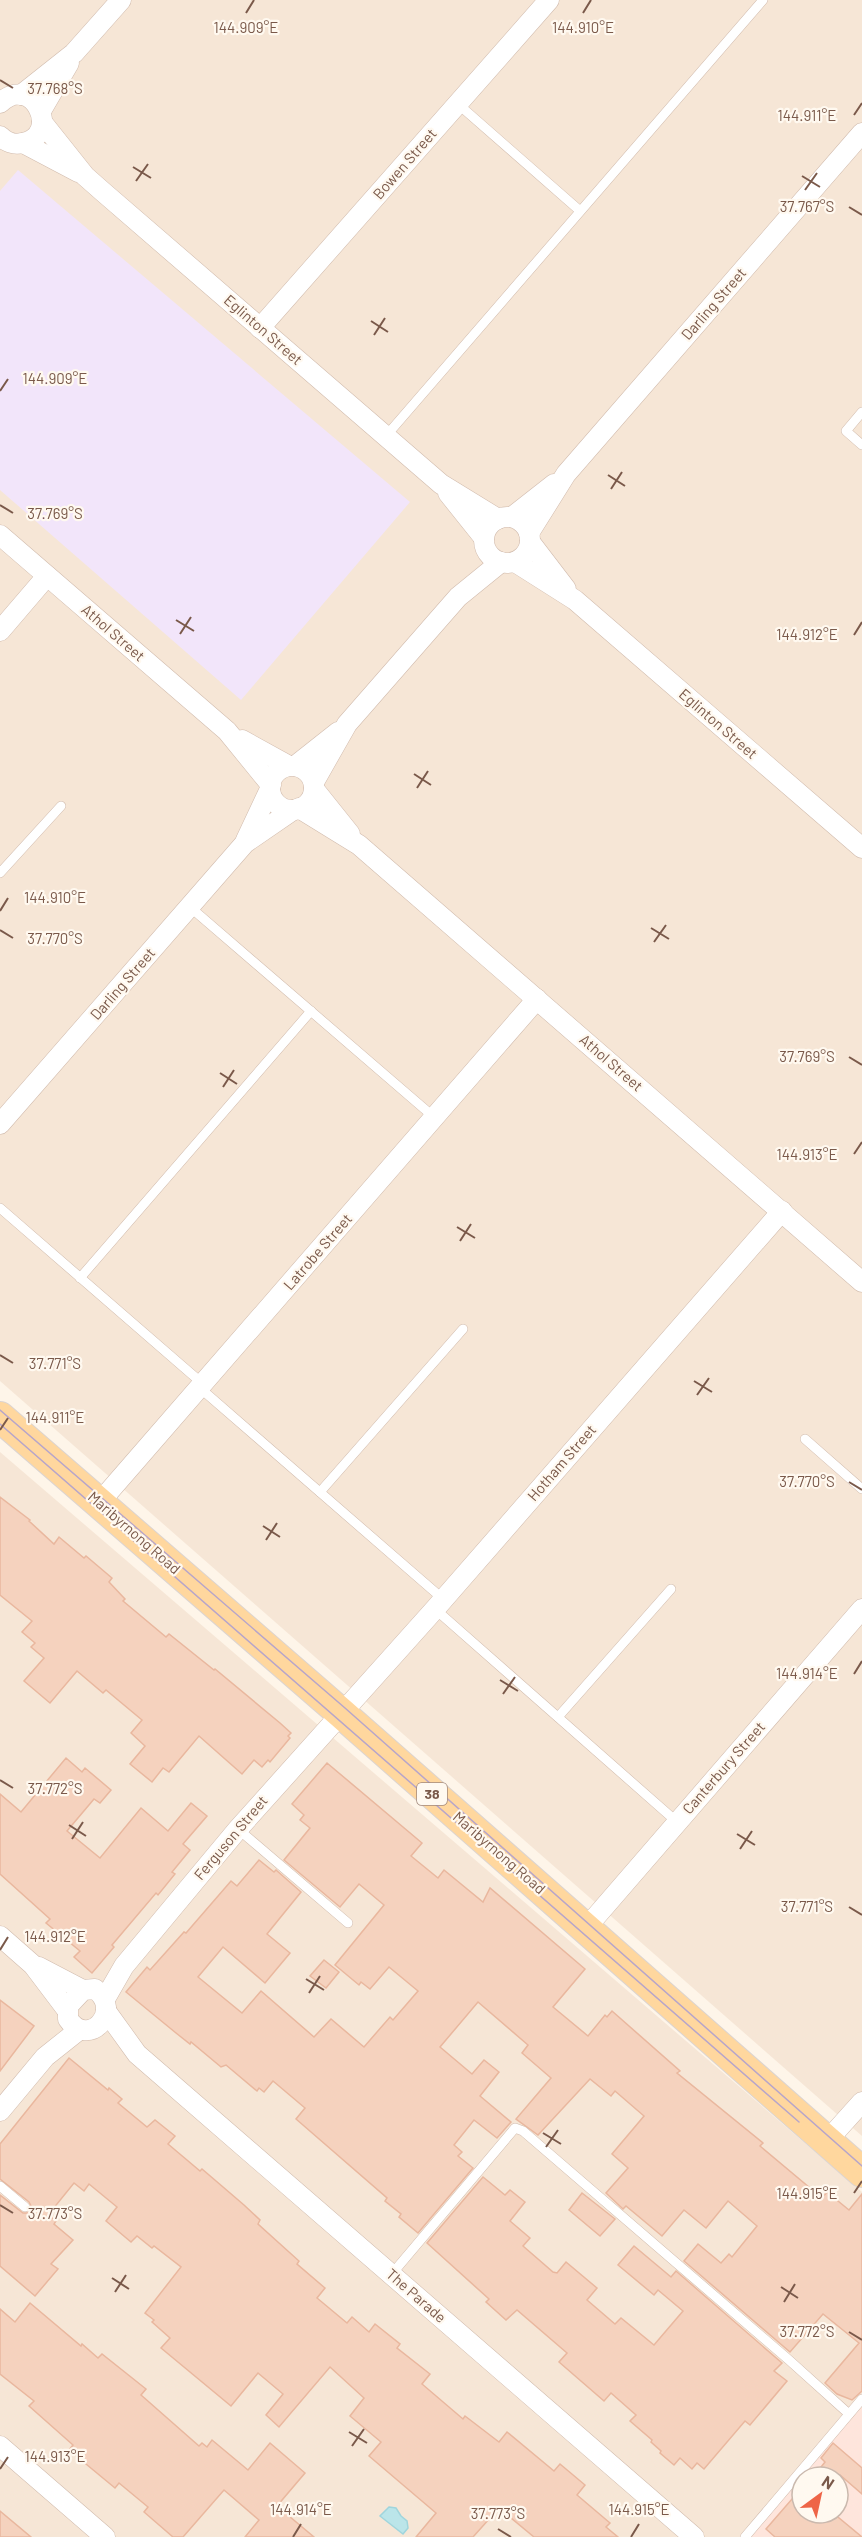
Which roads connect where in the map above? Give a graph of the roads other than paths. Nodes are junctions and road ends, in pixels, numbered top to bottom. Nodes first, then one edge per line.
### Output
1 (121, 0) edge
2 (549, 0) edge
3 (763, 0) edge
4 (74, 53) junction
5 (8, 96) edge
6 (458, 104) junction
7 (42, 116) junction
8 (862, 133) edge
9 (8, 143) edge
10 (86, 176) junction
11 (579, 210) junction
12 (260, 328) junction
13 (862, 412) edge
14 (386, 436) junction
15 (862, 445) edge
16 (566, 474) junction
17 (441, 484) junction
18 (505, 518) junction
19 (0, 535) edge
20 (530, 538) junction
21 (485, 543) junction
22 (508, 562) junction
23 (47, 576) junction
24 (458, 597) junction
25 (575, 600) junction
26 (0, 631) edge
27 (347, 724) junction
28 (227, 731) junction
29 (292, 766) junction
30 (314, 786) junction
31 (270, 787) junction
32 (61, 806) dead end
33 (296, 809) junction
34 (245, 843) junction
35 (359, 845) junction
36 (862, 848) edge
37 (0, 873) edge
38 (190, 907) junction
39 (537, 999) junction
40 (311, 1011) junction
41 (435, 1118) junction
42 (0, 1124) edge
43 (0, 1208) edge
44 (782, 1211) junction
45 (80, 1278) junction
46 (862, 1282) edge
47 (463, 1329) dead end
48 (201, 1386) junction
49 (0, 1417) edge
50 (805, 1439) dead end
51 (862, 1489) edge
52 (320, 1492) junction
53 (99, 1503) junction
54 (671, 1589) dead end
55 (439, 1604) junction
56 (862, 1609) edge
57 (341, 1713) junction
58 (558, 1718) junction
59 (677, 1822) junction
60 (238, 1829) junction
61 (348, 1923) dead end
62 (586, 1928) junction
63 (0, 1936) edge
64 (33, 1965) junction
65 (97, 1997) junction
66 (76, 2022) junction
67 (137, 2054) junction
68 (862, 2102) edge
69 (0, 2111) edge
70 (826, 2141) junction
71 (862, 2172) edge
72 (0, 2186) edge
73 (24, 2207) dead end
74 (391, 2275) junction
75 (862, 2399) edge
76 (849, 2414) junction
77 (0, 2446) edge
78 (105, 2537) edge
79 (694, 2537) edge
80 (745, 2537) edge

1 - 4 street
2 - 6 street, Bowen Street
3 - 11 lane
4 - 5 street
4 - 7 street
5 - 7 street, Eglinton Street
6 - 11 lane
6 - 12 street, Bowen Street
7 - 9 street
7 - 10 street, Eglinton Street
8 - 16 street, Darling Street
9 - 10 street, Eglinton Street
10 - 12 street, Eglinton Street
11 - 14 lane
12 - 14 street, Eglinton Street
13 - 15 lane
14 - 17 street, Eglinton Street
16 - 18 street, Darling Street
16 - 20 street, Darling Street
17 - 18 street, Eglinton Street
17 - 21 street, Eglinton Street
18 - 20 street
18 - 21 street
19 - 23 street, Athol Street
20 - 22 street
20 - 25 street, Eglinton Street
21 - 22 street
21 - 24 street
22 - 24 street
22 - 25 street, Eglinton Street
23 - 26 street
23 - 28 street, Athol Street
24 - 27 street
25 - 36 street, Eglinton Street
27 - 29 street
27 - 30 street
28 - 29 street, Athol Street
28 - 31 street, Athol Street
29 - 30 street
29 - 31 street
30 - 33 street
30 - 35 street, Athol Street
31 - 33 street
31 - 34 street, Darling Street
32 - 37 lane
33 - 34 street, Darling Street
33 - 35 street, Athol Street
34 - 38 street, Darling Street
35 - 39 street, Athol Street
38 - 40 lane
38 - 42 street, Darling Street
39 - 41 street, Latrobe Street
39 - 44 street, Athol Street
40 - 41 lane
40 - 45 lane
41 - 48 street, Latrobe Street
43 - 45 lane
44 - 46 street, Athol Street
44 - 55 street, Hotham Street
45 - 48 lane
47 - 52 lane
48 - 52 lane
48 - 53 street, Latrobe Street
49 - 53 main road, Maribyrnong Road / 38
50 - 51 lane
52 - 55 lane
53 - 57 main road, Maribyrnong Road / 38
54 - 58 lane
55 - 57 street, Hotham Street
55 - 58 lane
56 - 59 street, Canterbury Street
57 - 60 street, Ferguson Street
57 - 62 main road, Maribyrnong Road / 38
58 - 59 lane
59 - 62 street, Canterbury Street
60 - 61 lane
60 - 65 street, Ferguson Street
62 - 70 main road, Maribyrnong Road / 38
63 - 64 street, The Parade
64 - 65 street, The Parade
64 - 66 street, The Parade
65 - 66 street
65 - 66 street
65 - 67 street, The Parade
66 - 67 street, The Parade
66 - 69 street
67 - 74 street, The Parade
68 - 70 street
70 - 71 main road, Maribyrnong Road / 38
72 - 73 lane
74 - 76 lane
74 - 79 street, The Parade
75 - 76 lane
76 - 80 lane
77 - 78 street

